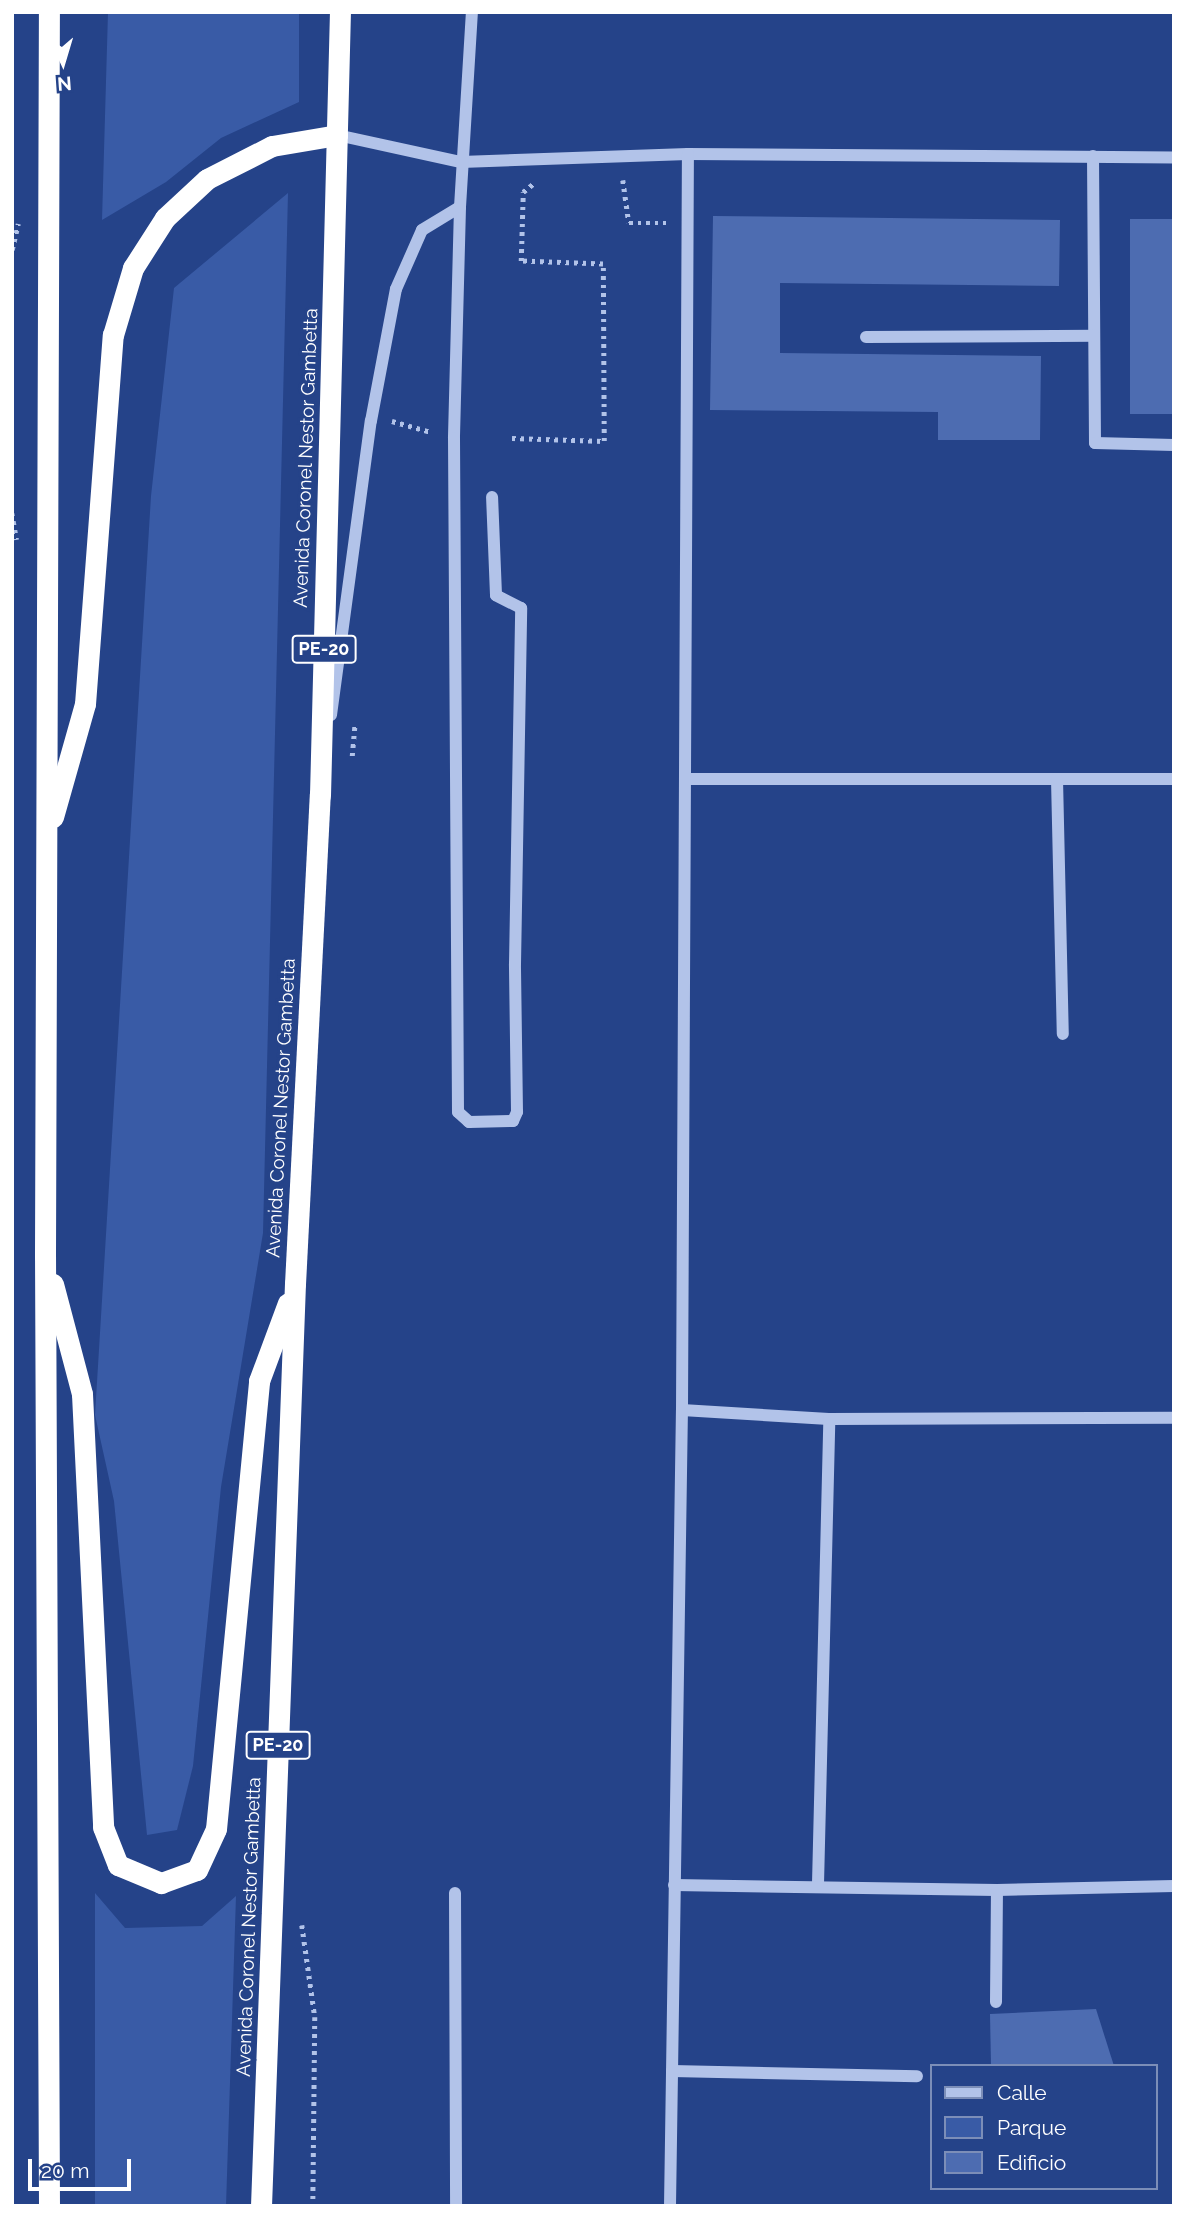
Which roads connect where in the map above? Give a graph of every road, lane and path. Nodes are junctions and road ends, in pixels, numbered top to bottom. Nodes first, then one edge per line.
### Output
1 (49, 12) edge
2 (340, 12) edge
3 (472, 12) edge
4 (337, 135) junction
5 (688, 154) junction
6 (1093, 156) junction
7 (1174, 157) edge
8 (461, 162) junction
9 (625, 180) dead end
10 (523, 192) dead end
11 (460, 207) junction
12 (688, 223) junction
13 (1094, 336) junction
14 (866, 337) dead end
15 (386, 433) dead end
16 (435, 433) dead end
17 (512, 438) dead end
18 (1174, 445) edge
19 (492, 497) dead end
20 (356, 718) dead end
21 (351, 758) dead end
22 (685, 779) junction
23 (1057, 779) junction
24 (1174, 779) edge
25 (320, 795) junction
26 (46, 843) junction
27 (1063, 1034) dead end
28 (45, 1256) junction
29 (295, 1284) junction
30 (682, 1410) junction
31 (1174, 1418) edge
32 (829, 1419) junction
33 (818, 1884) junction
34 (674, 1885) junction
35 (1174, 1885) edge
36 (997, 1890) junction
37 (455, 1893) dead end
38 (301, 1920) dead end
39 (996, 2001) dead end
40 (672, 2071) junction
41 (917, 2077) dead end
42 (49, 2206) edge
43 (261, 2206) edge
44 (313, 2206) edge
45 (456, 2206) edge
46 (670, 2206) edge

1 - 26 highway
2 - 4 highway, Avenida Coronel Nestor Gambetta / PE-20
3 - 8 lane
4 - 8 lane
4 - 25 highway, Avenida Coronel Nestor Gambetta / PE-20
4 - 26 highway
5 - 6 lane
5 - 8 lane
5 - 12 lane
6 - 7 lane
6 - 13 lane
8 - 11 lane
9 - 12 path
10 - 17 path
11 - 19 lane
11 - 25 lane
12 - 22 lane
13 - 14 lane
13 - 18 lane
15 - 16 path
20 - 21 path
22 - 23 lane
22 - 30 lane
23 - 24 lane
23 - 27 lane
25 - 29 highway, Avenida Coronel Nestor Gambetta / PE-20
26 - 28 highway
28 - 29 highway
28 - 42 highway
29 - 43 highway, Avenida Coronel Nestor Gambetta / PE-20
30 - 32 lane
30 - 34 lane
31 - 32 lane
32 - 33 lane
33 - 34 lane
33 - 36 lane
34 - 40 lane
35 - 36 lane
36 - 39 lane
37 - 45 lane
38 - 44 path
40 - 41 lane
40 - 46 lane

